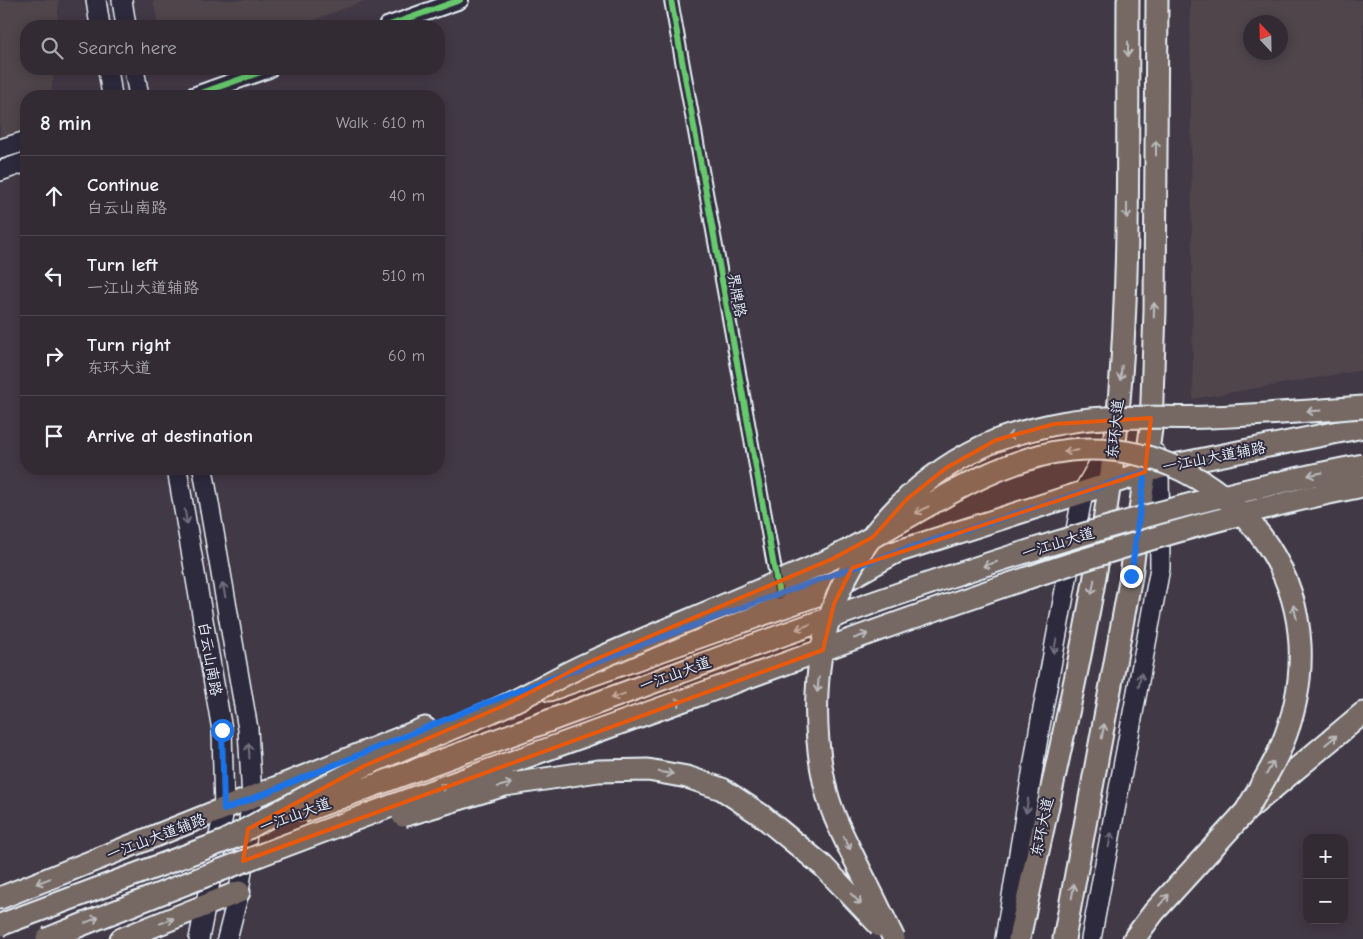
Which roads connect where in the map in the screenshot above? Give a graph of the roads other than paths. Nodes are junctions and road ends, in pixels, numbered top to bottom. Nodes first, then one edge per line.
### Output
1 (96, 0) edge
2 (122, 0) edge
3 (460, 0) edge
4 (671, 0) edge
5 (1128, 0) edge
6 (1157, 0) edge
7 (99, 20) edge
8 (125, 20) edge
9 (404, 20) edge
10 (109, 75) edge
11 (135, 75) edge
12 (252, 75) edge
13 (111, 90) edge
14 (138, 90) edge
15 (210, 90) edge
16 (20, 143) edge
17 (0, 149) edge
18 (20, 164) edge
19 (0, 170) edge
20 (1363, 407) edge
21 (1363, 427) edge
22 (1116, 433) junction
23 (1363, 464) edge
24 (1152, 470) junction
25 (179, 475) edge
26 (204, 475) edge
27 (1109, 484) junction
28 (1363, 486) edge
29 (1084, 492) junction
30 (896, 552) junction
31 (779, 594) junction
32 (504, 706) junction
33 (1363, 714) edge
34 (252, 799) junction
35 (224, 810) junction
36 (1246, 811) junction
37 (228, 839) junction
38 (190, 880) junction
39 (239, 892) junction
40 (0, 898) edge
41 (207, 905) junction
42 (0, 925) edge
43 (47, 939) edge
44 (122, 939) edge
45 (199, 939) edge
46 (227, 939) edge
47 (892, 939) edge
48 (1004, 939) edge
49 (1019, 939) edge
50 (1064, 939) edge
51 (1091, 939) edge
52 (1134, 939) edge

1 - 7 main road
2 - 8 main road
3 - 9 street
4 - 31 street, 界牌路
5 -> 22 main road, 东环大道
24 -> 6 main road
10 - 13 main road
11 - 14 main road
12 - 15 street
16 - 17 main road
18 - 19 main road
20 -> 47 main road, bridge
21 - 24 main road, 一江山大道辅路
22 - 27 main road, 东环大道
22 - 29 main road
23 -> 37 main road, 一江山大道, bridge
24 - 27 main road, 一江山大道辅路
50 -> 24 main road
51 -> 24 main road
25 -> 35 main road, 白云山南路
34 -> 26 main road, 白云山南路
27 - 29 main road, 一江山大道辅路
27 -> 49 main road, 东环大道
38 -> 28 main road, 一江山大道, bridge
29 - 30 main road, 一江山大道辅路
29 -> 48 main road
30 - 31 main road, 一江山大道辅路
30 - 32 main road, bridge
31 - 34 main road, 一江山大道辅路
36 -> 32 main road, bridge
32 - 37 main road, bridge
36 -> 33 main road
34 - 35 main road, 一江山大道辅路
34 - 39 main road, 白云山南路
35 -> 40 main road, 一江山大道辅路
35 - 41 main road, 白云山南路
52 -> 36 main road
37 - 42 main road, 一江山大道, bridge
43 -> 38 main road, 一江山大道, bridge
38 -> 47 main road, bridge
39 - 41 main road
39 - 46 main road, 白云山南路
44 -> 41 main road
41 - 45 main road, 白云山南路

